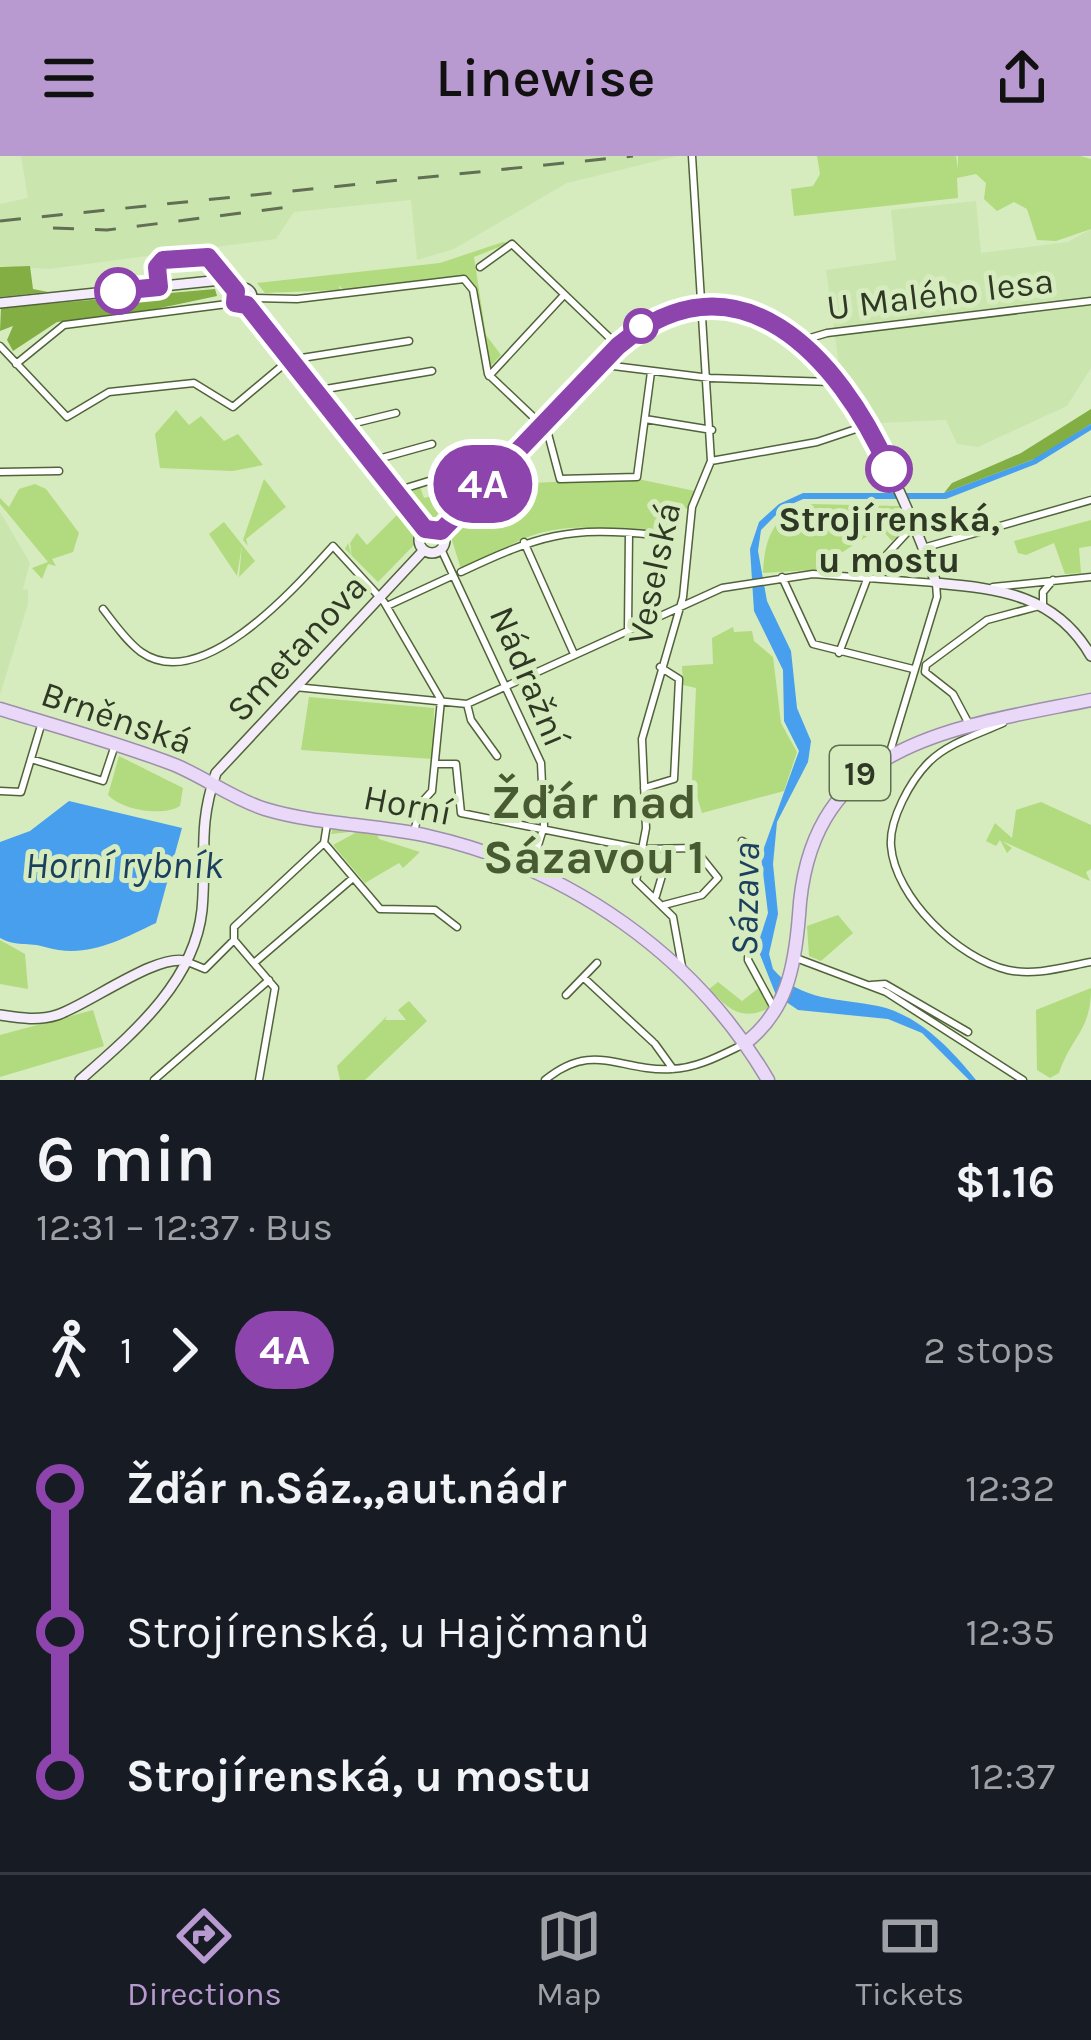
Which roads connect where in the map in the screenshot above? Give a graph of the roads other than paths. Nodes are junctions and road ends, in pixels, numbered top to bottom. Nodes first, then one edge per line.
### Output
1 (692, 156) edge
2 (480, 267) dead end
3 (563, 295) junction
4 (242, 299) junction
5 (1091, 301) edge
6 (0, 303) edge
7 (704, 308) junction
8 (409, 341) dead end
9 (797, 343) junction
10 (0, 346) edge
11 (618, 346) junction
12 (290, 360) junction
13 (16, 364) junction
14 (597, 364) junction
15 (432, 371) dead end
16 (651, 372) junction
17 (489, 376) junction
18 (710, 378) junction
19 (835, 382) junction
20 (314, 391) junction
21 (397, 413) dead end
22 (645, 419) junction
23 (540, 424) junction
24 (867, 425) junction
25 (343, 426) junction
26 (712, 430) junction
27 (432, 444) dead end
28 (371, 461) junction
29 (711, 461) junction
30 (59, 471) dead end
31 (0, 472) edge
32 (458, 472) dead end
33 (396, 491) junction
34 (1091, 500) edge
35 (914, 525) junction
36 (425, 529) junction
37 (441, 531) junction
38 (629, 533) junction
39 (655, 535) dead end
40 (524, 542) junction
41 (441, 548) junction
42 (923, 548) junction
43 (424, 550) junction
44 (780, 577) junction
45 (1091, 577) edge
46 (868, 578) junction
47 (1053, 580) junction
48 (936, 583) junction
49 (990, 588) junction
50 (383, 601) junction
51 (681, 604) junction
52 (1043, 605) junction
53 (103, 609) dead end
54 (628, 628) junction
55 (839, 653) junction
56 (574, 654) junction
57 (1091, 656) edge
58 (660, 667) junction
59 (913, 669) junction
60 (507, 685) junction
61 (295, 687) junction
62 (441, 700) junction
63 (1091, 700) edge
64 (467, 704) junction
65 (0, 710) edge
66 (42, 722) junction
67 (971, 732) junction
68 (115, 745) junction
69 (496, 756) dead end
70 (889, 756) junction
71 (31, 759) junction
72 (437, 764) junction
73 (212, 785) junction
74 (644, 788) junction
75 (0, 791) edge
76 (328, 820) junction
77 (542, 832) junction
78 (414, 833) junction
79 (742, 841) dead end
80 (324, 843) junction
81 (644, 849) junction
82 (669, 852) junction
83 (531, 868) junction
84 (353, 878) junction
85 (656, 896) junction
86 (664, 904) junction
87 (457, 927) dead end
88 (235, 940) junction
89 (796, 958) junction
90 (188, 962) junction
91 (1091, 962) edge
92 (254, 963) junction
93 (597, 963) dead end
94 (160, 964) junction
95 (683, 975) junction
96 (584, 978) junction
97 (269, 980) junction
98 (176, 982) junction
99 (867, 986) junction
100 (566, 995) dead end
101 (779, 1005) junction
102 (0, 1016) edge
103 (968, 1032) dead end
104 (744, 1044) junction
105 (673, 1069) junction
106 (80, 1080) edge
107 (154, 1080) edge
108 (259, 1080) edge
109 (545, 1080) edge
110 (768, 1080) edge
111 (1023, 1080) edge

1 - 7 street, Veselská
2 - 3 street
3 - 11 street
3 - 17 street
4 - 6 street
4 - 12 street
4 - 13 street
4 - 17 street
5 - 9 street, U Malého lesa
7 - 9 street
7 - 11 street
7 - 18 street, Veselská
8 - 12 street
9 - 19 street
10 - 13 street
11 - 14 street
12 - 13 street
12 - 20 street
14 - 16 street
14 - 23 street
15 - 20 street
16 - 18 street
16 - 22 street
17 - 23 street
18 - 19 street
18 - 26 street, Veselská
19 - 24 street
20 - 25 street
21 - 25 street
22 - 23 street
22 - 26 street
23 - 37 street
24 - 29 street
24 - 35 street
25 - 28 street
26 - 29 street, Veselská
27 - 28 street
28 - 33 street
29 - 51 street, Veselská
30 - 31 street
32 - 33 street
33 - 36 street
34 - 42 street
35 - 42 street
35 - 46 street
36 - 37 street
36 - 43 street
37 - 41 street
38 - 39 street
38 - 40 street
38 - 54 street
40 - 50 street
40 - 56 street
41 - 43 street
41 - 60 street, Nádražní
42 - 48 street
43 - 50 street, Smetanova
44 - 46 street
44 - 51 street
44 - 55 street
45 - 47 street
46 - 48 street
46 - 55 street
47 - 49 street
47 - 52 street
48 - 49 street
48 - 59 street
49 - 52 street
50 - 53 street
50 - 61 street, Smetanova
50 - 62 street
51 - 54 street
51 - 58 street, Veselská
52 - 57 street
52 - 67 street
54 - 56 street
55 - 59 street
56 - 60 street
58 - 74 street, Veselská
58 - 74 street
59 - 70 street
60 - 64 street
60 - 77 street, Nádražní
61 - 62 street
61 - 73 street, Smetanova
62 - 64 street
62 - 72 street
63 - 67 main road, 19
64 - 69 street
65 - 66 main road, Brněnská
66 - 68 main road, Brněnská
66 - 71 street
67 - 70 main road, 19
67 - 91 street
68 - 71 street
68 - 73 main road, Brněnská
70 - 89 main road, 19
71 - 75 street
72 - 77 street
72 - 78 street
73 - 76 main road, Horní
73 - 90 street
74 - 81 street, Veselská
76 - 78 main road, Horní
76 - 80 street
77 - 81 street
77 - 83 street, Nádražní
78 - 83 main road, Horní
79 - 101 street
80 - 84 street
80 - 88 street
81 - 82 street
81 - 85 street, Veselská
82 - 85 street
82 - 86 street
83 - 95 main road, Horní
84 - 87 street
84 - 92 street
85 - 86 street
86 - 95 street
88 - 90 street
88 - 92 street
89 - 99 street
89 - 101 main road, 19
90 - 94 street
90 - 98 street
92 - 97 street
93 - 96 street
94 - 98 street
94 - 102 street
95 - 104 main road, Horní
96 - 100 street
96 - 105 street
97 - 107 street
97 - 108 street
98 - 106 street
99 - 103 street
99 - 111 street
101 - 104 main road, 19
104 - 105 street
104 - 110 main road, Horní
105 - 109 street

